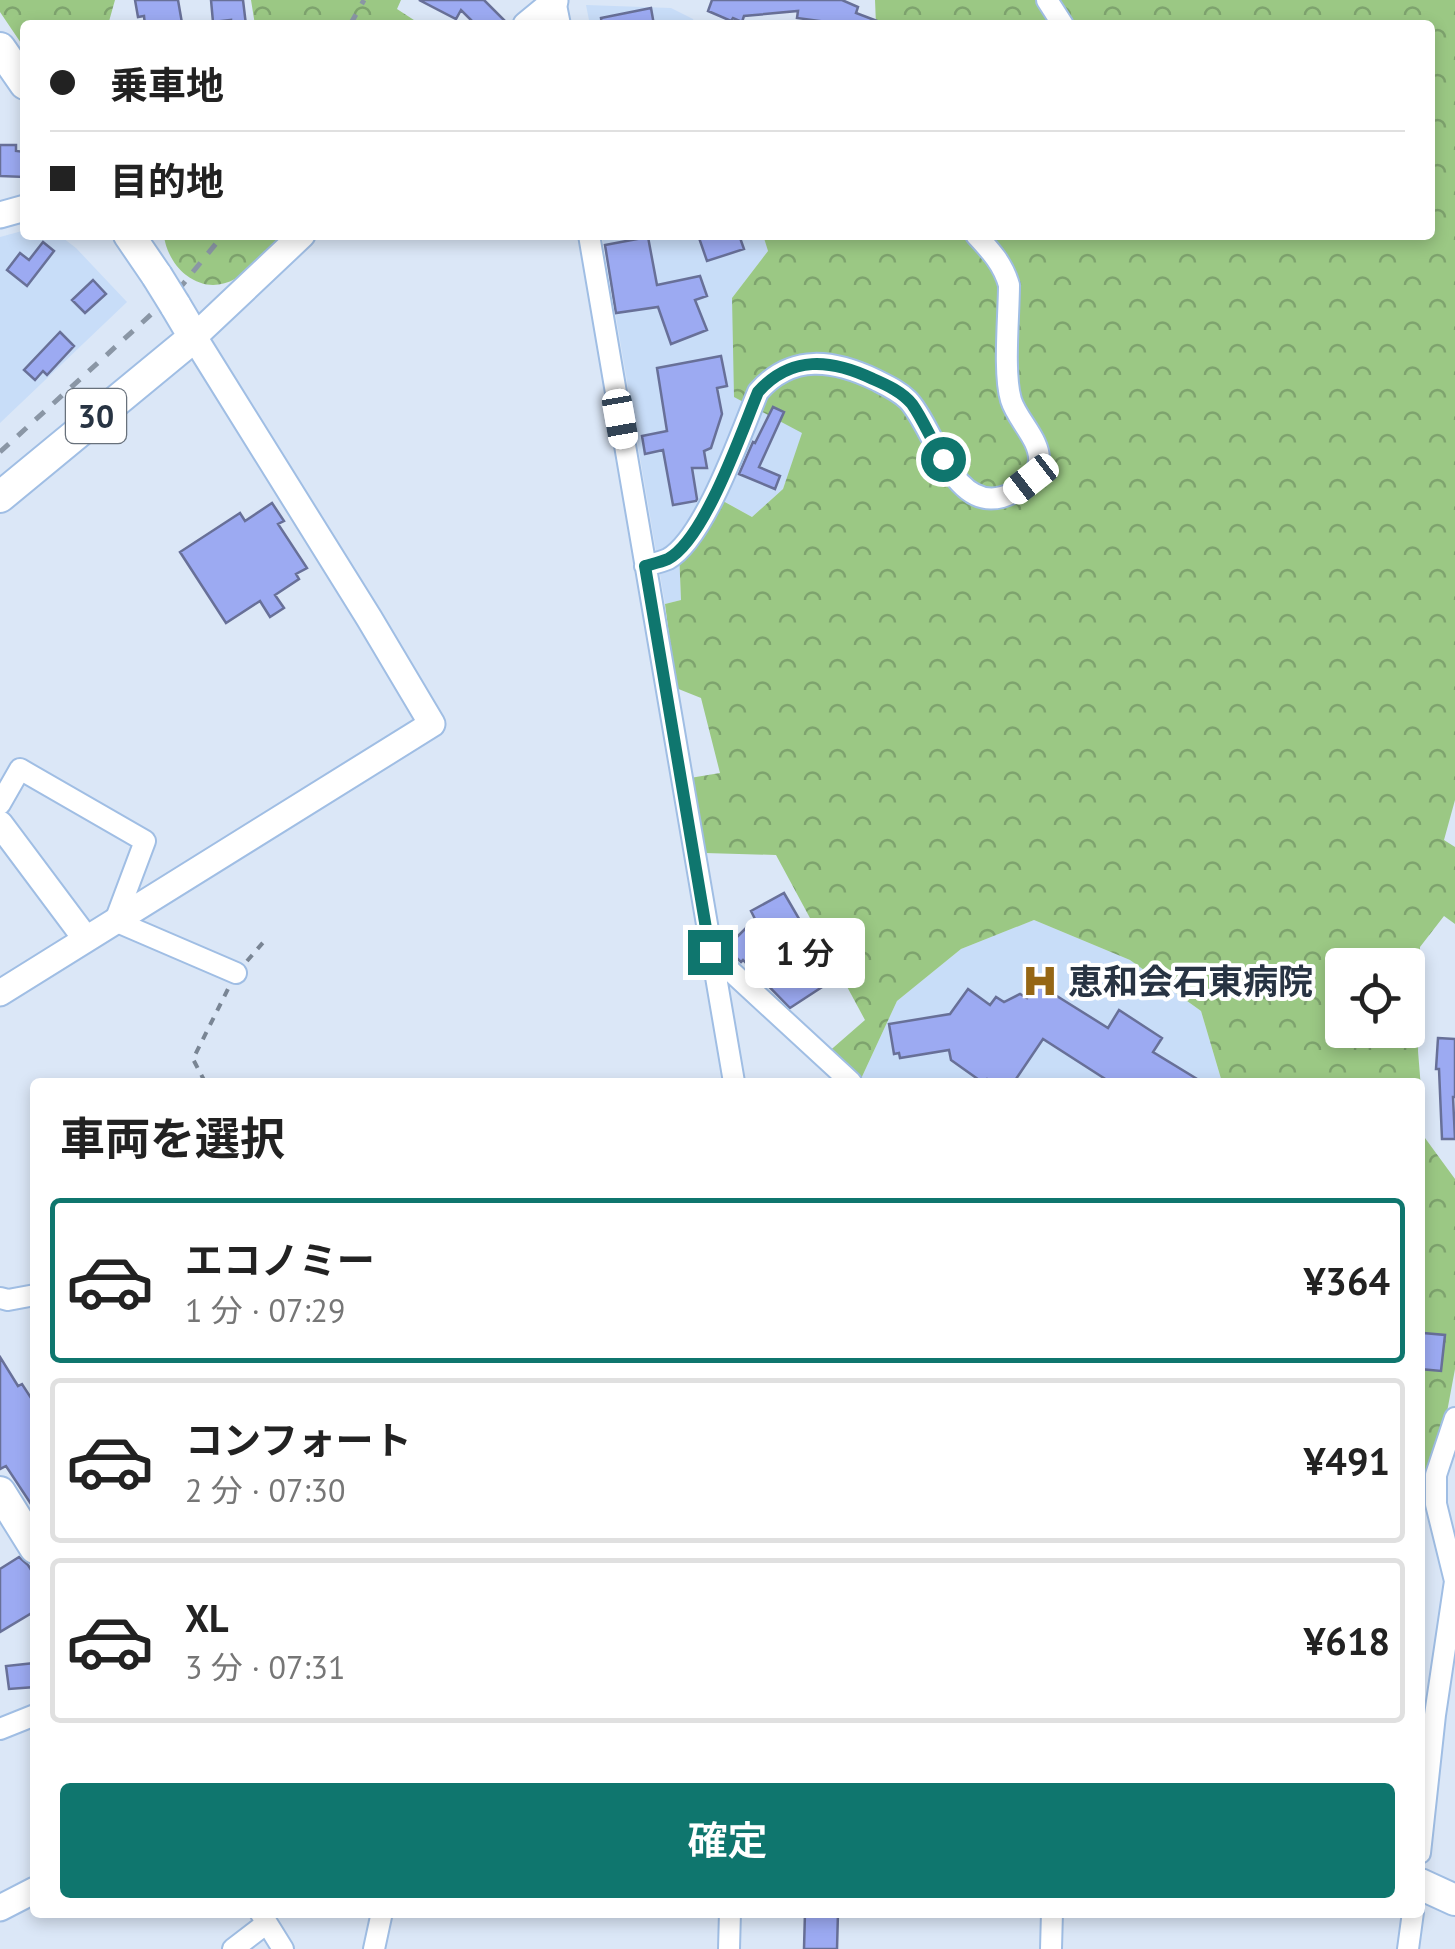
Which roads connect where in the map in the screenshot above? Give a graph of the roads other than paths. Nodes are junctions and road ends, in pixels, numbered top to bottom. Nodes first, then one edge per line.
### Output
1 (555, 0) edge
2 (532, 20) edge
3 (0, 48) edge
4 (20, 77) edge
5 (132, 240) edge
6 (297, 240) edge
7 (590, 240) edge
8 (981, 240) edge
9 (194, 337) junction
10 (0, 497) edge
11 (645, 566) junction
12 (0, 804) edge
13 (0, 824) edge
14 (115, 921) junction
15 (86, 939) junction
16 (710, 952) junction
17 (236, 974) road end
18 (0, 993) edge
19 (733, 1078) edge
20 (847, 1078) edge
21 (30, 1296) edge
22 (0, 1298) edge
23 (1455, 1418) edge
24 (1450, 1451) edge
25 (0, 1492) edge
26 (30, 1540) edge
27 (1428, 1709) edge
28 (30, 1716) edge
29 (0, 1728) edge
30 (1425, 1763) edge
31 (1425, 1886) edge
32 (30, 1893) edge
33 (1455, 1900) edge
34 (0, 1908) edge
35 (264, 1918) edge
36 (381, 1918) edge
37 (730, 1918) edge
38 (1052, 1918) edge
39 (1412, 1918) edge
40 (234, 1949) edge
41 (284, 1949) edge
42 (374, 1949) edge
43 (728, 1949) edge
44 (1050, 1949) edge
45 (1408, 1949) edge

1 - 2 street
3 - 4 main road
5 - 9 main road, bridge
6 - 9 street
7 - 11 street
8 - 11 street
9 - 10 main road, 30
9 - 14 street
11 - 16 street
12 - 14 street
13 - 15 street
14 - 15 street
14 - 17 street
15 - 18 street
16 - 19 street
16 - 20 street
21 - 22 street
23 - 24 street
24 - 27 street
25 - 26 main road
27 - 30 street
28 - 29 street
31 - 33 main road
32 - 34 street
35 - 40 street
35 - 41 street
36 - 42 street
37 - 43 street
38 - 44 street
39 - 45 street

